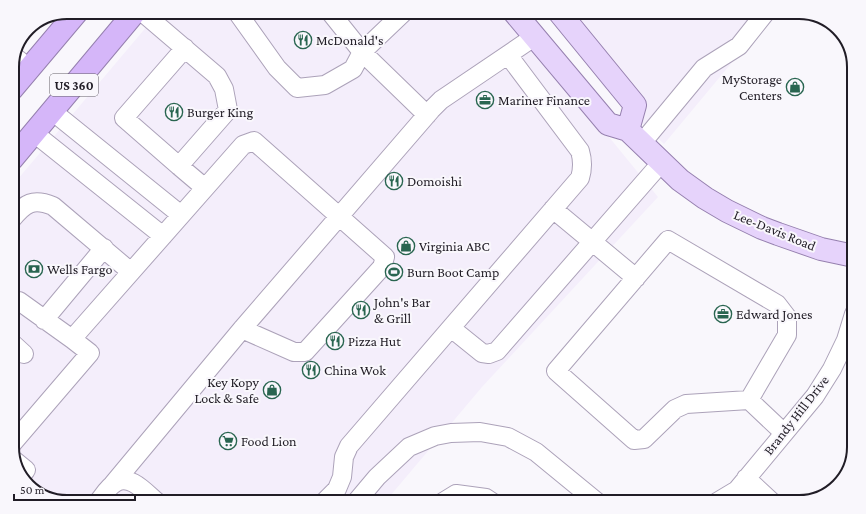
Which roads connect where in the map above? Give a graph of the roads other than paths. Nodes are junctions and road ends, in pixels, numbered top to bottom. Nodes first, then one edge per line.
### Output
1 (69, 19) edge
2 (130, 19) edge
3 (150, 19) edge
4 (241, 19) edge
5 (336, 19) edge
6 (397, 19) edge
7 (520, 19) edge
8 (564, 19) edge
9 (760, 19) edge
10 (534, 37) junction
11 (185, 48) junction
12 (362, 52) junction
13 (508, 55) junction
14 (22, 63) edge
15 (52, 111) junction
16 (427, 115) junction
17 (34, 133) junction
18 (635, 137) junction
19 (19, 151) edge
20 (661, 163) junction
21 (179, 166) junction
22 (205, 188) junction
23 (553, 209) junction
24 (19, 210) edge
25 (181, 215) junction
26 (340, 217) junction
27 (163, 236) junction
28 (593, 242) junction
29 (104, 248) junction
30 (847, 255) edge
31 (131, 272) junction
32 (636, 278) junction
33 (19, 301) dead end
34 (44, 320) junction
35 (451, 328) junction
36 (242, 329) junction
37 (847, 337) edge
38 (72, 339) junction
39 (749, 400) junction
40 (784, 433) junction
41 (19, 436) edge
42 (113, 484) junction
43 (742, 484) junction
44 (104, 495) edge
45 (149, 495) edge
46 (331, 495) edge
47 (362, 495) edge
48 (588, 495) edge
49 (727, 495) edge
50 (748, 495) edge
51 (760, 495) edge

1 - 14 highway, US 360
2 - 15 highway, US 360
3 - 11 street
4 - 12 street
5 - 12 street
6 - 12 street
7 - 10 main road, Lee-Davis Road
8 - 18 main road
9 - 18 street
10 - 13 street
10 - 18 main road, Lee-Davis Road
11 - 21 street
11 - 21 street
12 - 16 street
13 - 16 street
13 - 23 street
15 - 17 highway, US 360
15 - 25 street
16 - 26 street
17 - 19 highway, US 360
17 - 27 street
18 - 20 main road, Lee-Davis Road
20 - 28 street
20 - 30 main road, Lee-Davis Road
21 - 22 street
22 - 25 street
22 - 26 street
23 - 28 street
23 - 35 street
24 - 29 street
25 - 27 street
26 - 36 street
26 - 36 street
27 - 31 street
28 - 32 street
28 - 35 street
29 - 31 street
29 - 34 street
31 - 38 street
32 - 39 street
32 - 39 street
33 - 34 street
34 - 38 street
35 - 46 street
36 - 42 street
37 - 40 street, Brandy Hill Drive
38 - 41 street
39 - 40 street
40 - 43 street, Brandy Hill Drive
42 - 44 street
42 - 45 street
43 - 49 street, Brandy Hill Drive
43 - 50 street
43 - 51 street
47 - 48 street

